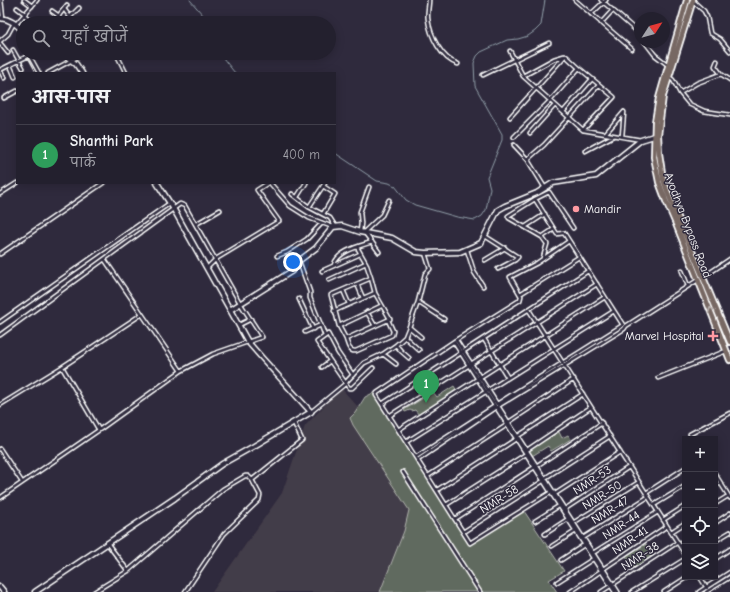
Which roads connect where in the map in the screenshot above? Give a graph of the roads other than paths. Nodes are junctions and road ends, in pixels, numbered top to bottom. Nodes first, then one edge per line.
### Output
1 (1, 0) edge
2 (24, 0) edge
3 (37, 0) edge
4 (429, 0) edge
5 (575, 0) edge
6 (691, 0) edge
7 (604, 1) edge
8 (67, 4) dead end
9 (32, 6) junction
10 (17, 8) dead end
11 (79, 8) dead end
12 (64, 9) junction
13 (52, 10) dead end
14 (613, 10) junction
15 (24, 14) joint
16 (591, 14) junction
17 (59, 16) joint
18 (69, 16) edge
19 (71, 16) edge
20 (1, 18) edge
21 (15, 23) joint
22 (601, 23) junction
23 (634, 29) edge
24 (0, 42) edge
25 (549, 43) dead end
26 (650, 48) edge
27 (632, 49) dead end
28 (13, 50) dead end
29 (510, 51) dead end
30 (730, 51) edge
31 (8, 52) dead end
32 (16, 55) edge
33 (565, 56) junction
34 (514, 59) junction
35 (19, 60) joint
36 (32, 60) edge
37 (71, 60) joint
38 (120, 60) edge
39 (717, 61) dead end
40 (458, 64) dead end
41 (10, 65) junction
42 (668, 65) junction
43 (23, 68) dead end
44 (579, 68) junction
45 (0, 70) edge
46 (38, 72) edge
47 (50, 72) edge
48 (81, 72) edge
49 (126, 72) edge
50 (720, 74) junction
51 (483, 75) dead end
52 (523, 76) junction
53 (667, 76) junction
54 (15, 77) dead end
55 (4, 78) dead end
56 (592, 79) junction
57 (730, 80) edge
58 (599, 85) junction
59 (536, 89) junction
60 (16, 92) edge
61 (680, 93) junction
62 (4, 98) dead end
63 (550, 101) junction
64 (555, 105) junction
65 (562, 112) junction
66 (730, 115) edge
67 (510, 117) dead end
68 (569, 118) junction
69 (583, 130) junction
70 (530, 133) dead end
71 (605, 134) junction
72 (613, 135) junction
73 (622, 136) junction
74 (656, 136) junction
75 (514, 137) dead end
76 (641, 140) junction
77 (514, 145) dead end
78 (585, 151) dead end
79 (529, 161) junction
80 (16, 184) edge
81 (102, 184) edge
82 (158, 184) edge
83 (267, 184) edge
84 (270, 184) edge
85 (305, 184) edge
86 (324, 184) edge
87 (369, 187) dead end
88 (545, 188) junction
89 (0, 194) edge
90 (292, 194) dead end
91 (297, 197) junction
92 (535, 199) junction
93 (389, 200) dead end
94 (170, 203) junction
95 (310, 207) junction
96 (173, 208) junction
97 (220, 210) dead end
98 (323, 214) junction
99 (544, 214) junction
100 (322, 223) junction
101 (196, 224) junction
102 (334, 227) junction
103 (525, 227) junction
104 (573, 228) dead end
105 (554, 229) junction
106 (363, 232) junction
107 (485, 236) junction
108 (542, 237) junction
109 (569, 241) junction
110 (372, 242) junction
111 (357, 247) junction
112 (505, 248) junction
113 (467, 250) junction
114 (379, 252) dead end
115 (425, 253) junction
116 (0, 254) edge
117 (360, 254) junction
118 (277, 256) dead end
119 (579, 256) junction
120 (216, 259) junction
121 (542, 259) junction
122 (730, 259) edge
123 (105, 260) junction
124 (485, 260) dead end
125 (299, 261) junction
126 (366, 263) junction
127 (334, 265) junction
128 (206, 269) junction
129 (498, 269) dead end
130 (322, 271) dead end
131 (588, 271) junction
132 (682, 271) dead end
133 (371, 278) junction
134 (701, 279) junction
135 (329, 280) dead end
136 (357, 284) junction
137 (596, 284) junction
138 (483, 286) dead end
139 (688, 286) junction
140 (343, 290) junction
141 (375, 293) junction
142 (520, 294) junction
143 (605, 297) junction
144 (362, 298) junction
145 (299, 299) dead end
146 (418, 302) junction
147 (240, 303) junction
148 (349, 304) junction
149 (381, 306) junction
150 (230, 310) junction
151 (529, 310) junction
152 (334, 311) junction
153 (614, 311) junction
154 (367, 312) junction
155 (142, 314) junction
156 (251, 319) junction
157 (444, 319) dead end
158 (388, 320) junction
159 (0, 322) edge
160 (537, 322) junction
161 (321, 324) junction
162 (238, 325) junction
163 (624, 325) junction
164 (339, 326) junction
165 (375, 326) junction
166 (410, 327) junction
167 (313, 329) junction
168 (305, 332) dead end
169 (0, 335) edge
170 (545, 335) junction
171 (325, 336) junction
172 (405, 337) junction
173 (421, 338) dead end
174 (346, 339) junction
175 (484, 339) junction
176 (455, 341) junction
177 (248, 342) junction
178 (730, 342) edge
179 (396, 345) junction
180 (554, 349) junction
181 (419, 350) dead end
182 (728, 350) edge
183 (491, 351) junction
184 (462, 352) junction
185 (383, 354) junction
186 (409, 358) dead end
187 (730, 360) edge
188 (330, 361) junction
189 (396, 364) dead end
190 (470, 364) junction
191 (563, 364) junction
192 (499, 365) junction
193 (62, 367) junction
194 (322, 367) dead end
195 (373, 368) dead end
196 (181, 371) junction
197 (353, 375) junction
198 (478, 378) junction
199 (508, 378) junction
200 (658, 378) dead end
201 (574, 380) junction
202 (345, 384) junction
203 (487, 391) junction
204 (583, 394) junction
205 (382, 404) junction
206 (0, 405) edge
207 (497, 405) junction
208 (591, 408) junction
209 (311, 412) junction
210 (730, 413) edge
211 (389, 416) junction
212 (294, 423) junction
213 (508, 423) junction
214 (602, 423) junction
215 (99, 430) junction
216 (398, 430) junction
217 (690, 434) dead end
218 (610, 436) junction
219 (517, 438) junction
220 (406, 442) junction
221 (0, 449) edge
222 (526, 450) junction
223 (620, 452) junction
224 (526, 454) junction
225 (417, 458) junction
226 (536, 466) junction
227 (629, 467) junction
228 (682, 470) edge
229 (403, 472) dead end
230 (428, 476) junction
231 (718, 479) edge
232 (252, 480) junction
233 (544, 480) junction
234 (22, 482) junction
235 (639, 482) junction
236 (720, 482) joint
237 (682, 488) edge
238 (437, 490) junction
239 (552, 492) junction
240 (646, 493) junction
241 (555, 494) junction
242 (648, 497) junction
243 (729, 497) edge
244 (0, 498) edge
245 (718, 502) edge
246 (446, 505) junction
247 (654, 505) junction
248 (559, 506) junction
249 (682, 508) edge
250 (565, 509) junction
251 (658, 512) junction
252 (730, 512) edge
253 (455, 519) junction
254 (568, 519) junction
255 (664, 520) junction
256 (535, 521) dead end
257 (718, 521) edge
258 (572, 524) junction
259 (682, 525) edge
260 (667, 526) junction
261 (463, 532) junction
262 (576, 532) junction
263 (671, 532) junction
264 (730, 532) edge
265 (545, 534) dead end
266 (582, 538) junction
267 (718, 540) edge
268 (678, 542) junction
269 (107, 543) junction
270 (683, 544) edge
271 (584, 545) junction
272 (552, 546) dead end
273 (680, 546) junction
274 (682, 549) edge
275 (730, 549) edge
276 (593, 554) junction
277 (718, 557) edge
278 (593, 559) junction
279 (561, 560) dead end
280 (682, 561) edge
281 (602, 570) junction
282 (128, 571) junction
283 (730, 572) edge
284 (730, 577) edge
285 (682, 580) edge
286 (702, 580) edge
287 (557, 582) dead end
288 (612, 585) junction
289 (0, 587) edge
290 (708, 591) edge
291 (4, 592) edge
292 (34, 592) edge
293 (94, 592) edge
294 (185, 592) edge
295 (480, 592) edge
296 (570, 592) edge
297 (601, 592) edge
298 (614, 592) edge
299 (618, 592) edge
300 (632, 592) edge
301 (664, 592) edge
302 (700, 592) edge

1 - 20 street
2 - 9 street
3 - 9 street
4 - 40 street
5 - 16 street
6 - 30 street
6 - 42 main road, Ayodhya Bypass Road
6 - 53 main road, Ayodhya Bypass Road
7 - 14 street
7 - 16 street
8 - 12 street
9 - 15 street
10 - 15 street
11 - 19 street
12 - 17 street
12 - 18 street
13 - 17 street
14 - 22 street
14 - 23 street
16 - 22 street
20 - 21 street
21 - 24 street
22 - 27 street
24 - 31 street
25 - 34 street
26 - 42 street
28 - 32 street
29 - 34 street
33 - 44 street
33 - 52 street
33 - 59 street
34 - 51 street
34 - 52 street
35 - 41 street
35 - 43 street
36 - 46 street
37 - 47 street
37 - 48 street
38 - 49 street
39 - 50 street
41 - 45 street
41 - 54 street
42 - 53 main road, Ayodhya Bypass Road
44 - 56 street
44 - 63 street
45 - 55 street
50 - 57 street
50 - 61 street
52 - 59 street
53 - 61 street
53 - 74 main road, Ayodhya Bypass Road
56 - 58 street
56 - 65 street
58 - 68 street
58 - 69 street
59 - 63 street
59 - 67 street
60 - 62 street
61 - 66 street
63 - 64 street
63 - 75 street
64 - 65 street
64 - 70 street
65 - 68 street
68 - 69 street
68 - 79 street
69 - 71 street
71 - 72 street
71 - 73 street
72 - 73 street
72 - 78 street
73 - 76 street
74 - 76 street
74 - 134 main road, Ayodhya Bypass Road
76 - 88 street
77 - 79 street
79 - 88 street
80 - 89 street
81 - 116 street
82 - 94 street
83 - 120 street
84 - 100 street
85 - 91 street
86 - 95 street
86 - 98 street
87 - 106 street
88 - 107 street
90 - 91 street
91 - 95 street
92 - 99 street
92 - 103 street
92 - 104 street
93 - 106 street
94 - 96 street
94 - 159 street
95 - 98 street
96 - 101 street
96 - 123 street
96 - 128 street
97 - 101 street
98 - 102 street
99 - 103 street
99 - 105 street
100 - 102 street
100 - 118 street
101 - 120 street
102 - 106 street
102 - 125 street
103 - 108 street
105 - 108 street
105 - 109 street
106 - 110 street
106 - 115 street
107 - 112 street
107 - 113 street
108 - 121 street
109 - 119 street
109 - 121 street
110 - 111 street
110 - 114 street
111 - 117 street
111 - 127 street
112 - 124 street
112 - 129 street
113 - 115 street
113 - 138 street
115 - 146 street
117 - 126 street
117 - 127 street
119 - 131 street
119 - 142 street
120 - 128 street
120 - 147 street
121 - 142 street
122 - 134 street
123 - 155 street
123 - 169 street
125 - 147 street
125 - 161 street
126 - 133 street
126 - 135 street
127 - 130 street
128 - 150 street
131 - 137 street
131 - 151 street
132 - 139 street
133 - 136 street
133 - 141 street
134 - 139 street
134 - 178 main road, Ayodhya Bypass Road
182 -> 134 main road, Ayodhya Bypass Road
136 - 140 street
136 - 144 street
137 - 143 street
137 - 160 street
139 - 163 street
140 - 148 street
140 - 152 street
141 - 144 street
141 - 149 street
142 - 176 street
143 - 153 street
143 - 170 street
144 - 148 street
145 - 167 street
146 - 157 street
146 - 166 street
147 - 150 street
147 - 156 street
148 - 152 street
149 - 154 street
149 - 158 street
150 - 162 street
151 - 160 street
151 - 175 street
152 - 164 street
153 - 163 street
153 - 180 street
154 - 164 street
154 - 165 street
155 - 193 street
155 - 196 street
156 - 162 street
156 - 177 street
158 - 165 street
158 - 174 street
160 - 170 street
160 - 183 street
161 - 167 street
161 - 171 street
162 - 177 street
163 - 191 street
164 - 174 street
165 - 174 street
166 - 172 street
166 - 173 street
167 - 168 street
170 - 180 street
170 - 192 street
171 - 188 street
171 - 197 street
172 - 179 street
172 - 181 street
175 - 183 street
175 - 184 street
176 - 184 street
176 - 205 street
177 - 196 street
177 - 209 street
179 - 185 street
179 - 186 street
180 - 191 street
180 - 199 street
182 - 187 main road, Ayodhya Bypass Road
182 - 200 street
183 - 190 street
183 - 192 street
184 - 190 street
184 - 205 street
185 - 189 street
185 - 197 street
188 - 194 street
188 - 202 street
190 - 198 street
190 - 211 street
191 - 201 street
191 - 207 street
192 - 198 street
192 - 199 street
193 - 206 street
193 - 215 street
195 - 202 street
196 - 215 street
197 - 202 street
198 - 203 street
198 - 216 street
199 - 203 street
201 - 204 street
201 - 213 street
202 - 209 street
203 - 207 street
203 - 220 street
204 - 208 street
204 - 219 street
205 - 211 street
207 - 213 street
207 - 225 street
208 - 214 street
208 - 222 street
209 - 212 street
210 - 217 street
211 - 216 street
212 - 232 street
212 - 269 street
213 - 219 street
213 - 230 street
214 - 218 street
214 - 226 street
215 - 234 street
216 - 220 street
218 - 223 street
218 - 233 street, NMR-58
219 - 222 street
219 - 224 street
219 - 238 street
220 - 225 street
221 - 234 street
222 - 226 street
223 - 227 street
223 - 241 street
224 - 226 street
224 - 246 street
225 - 230 street
226 - 233 street
226 - 253 street
227 - 235 street
227 - 250 street, NMR-53
228 - 240 street
229 - 295 street
230 - 238 street
231 - 236 street
232 - 282 street
232 - 294 street
233 - 239 street
233 - 261 street, NMR-58
234 - 244 street
235 - 240 street
235 - 258 street, NMR-50
236 - 243 street
237 - 247 street
238 - 246 street
239 - 241 street
239 - 248 street
239 - 261 street
240 - 242 street
241 - 250 street
242 - 247 street
242 - 266 street, NMR-47
243 - 245 street
246 - 253 street
247 - 251 street
248 - 254 street
248 - 256 street
249 - 255 street
250 - 258 street
251 - 255 street
251 - 276 street, NMR-44
252 - 257 street
253 - 261 street
254 - 258 street
254 - 265 street
255 - 260 street
258 - 262 street
258 - 266 street
259 - 263 street
260 - 263 street
260 - 281 street, NMR-41
262 - 266 street
262 - 272 street
263 - 268 street
264 - 267 street
266 - 271 street
266 - 276 street
268 - 273 street
268 - 288 street, NMR-38
269 - 282 street
269 - 292 street
270 - 273 street
271 - 278 street
271 - 279 street
273 - 274 street
275 - 277 street
276 - 281 street
278 - 281 street
278 - 287 street
280 - 300 street
281 - 288 street
281 - 296 street, NMR-41
282 - 293 street
283 - 290 street
284 - 290 street
285 - 301 street
286 - 290 street
288 - 297 street, NMR-38
288 - 298 street
288 - 299 street
289 - 291 street
290 - 302 street

